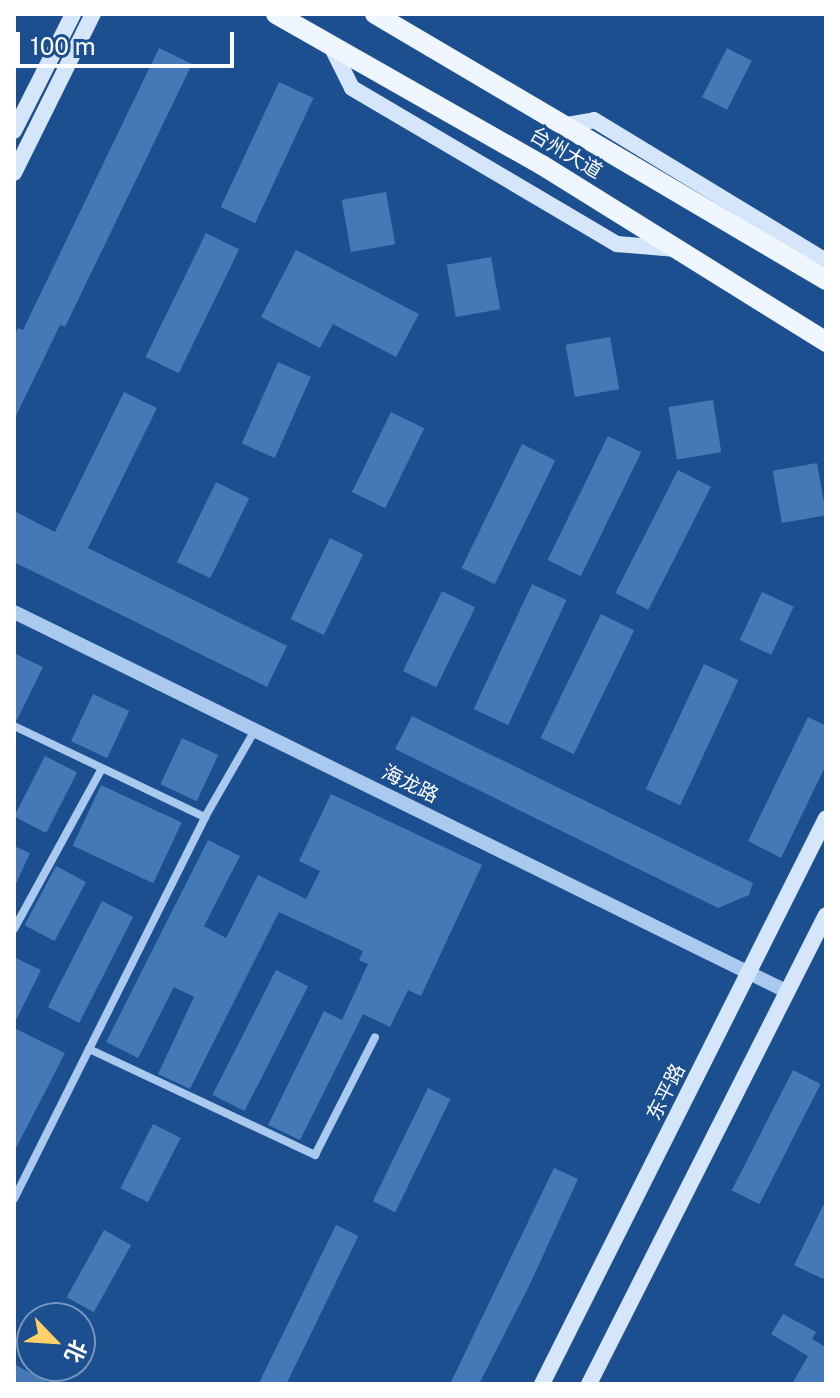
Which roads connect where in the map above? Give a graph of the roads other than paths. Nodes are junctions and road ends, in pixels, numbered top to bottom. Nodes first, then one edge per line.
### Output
1 (73, 14) edge
2 (93, 14) edge
3 (276, 14) edge
4 (375, 14) edge
5 (331, 46) junction
6 (567, 125) junction
7 (14, 131) edge
8 (14, 173) edge
9 (677, 249) junction
10 (826, 261) edge
11 (826, 280) edge
12 (826, 342) edge
13 (14, 612) edge
14 (14, 726) edge
15 (255, 730) junction
16 (102, 768) junction
17 (205, 817) junction
18 (826, 818) edge
19 (826, 915) edge
20 (14, 929) edge
21 (749, 973) junction
22 (788, 992) junction
23 (375, 1037) dead end
24 (89, 1049) junction
25 (15, 1195) edge
26 (542, 1384) edge
27 (589, 1384) edge

1 - 7 main road
2 - 8 main road
3 - 5 main road, 台州大道
4 - 6 main road, 台州大道
5 - 9 main road, 台州大道
5 - 9 main road
6 - 10 main road
6 - 11 main road, 台州大道
9 - 12 main road, 台州大道
13 - 15 street, 海龙路
14 - 16 street
15 - 17 street
15 - 21 street, 海龙路
16 - 17 street
16 - 20 street
17 - 24 street
18 - 21 main road, 东平路
19 - 22 main road
21 - 22 street, 海龙路
21 - 26 main road, 东平路
22 - 27 main road
23 - 24 street
24 - 25 street

